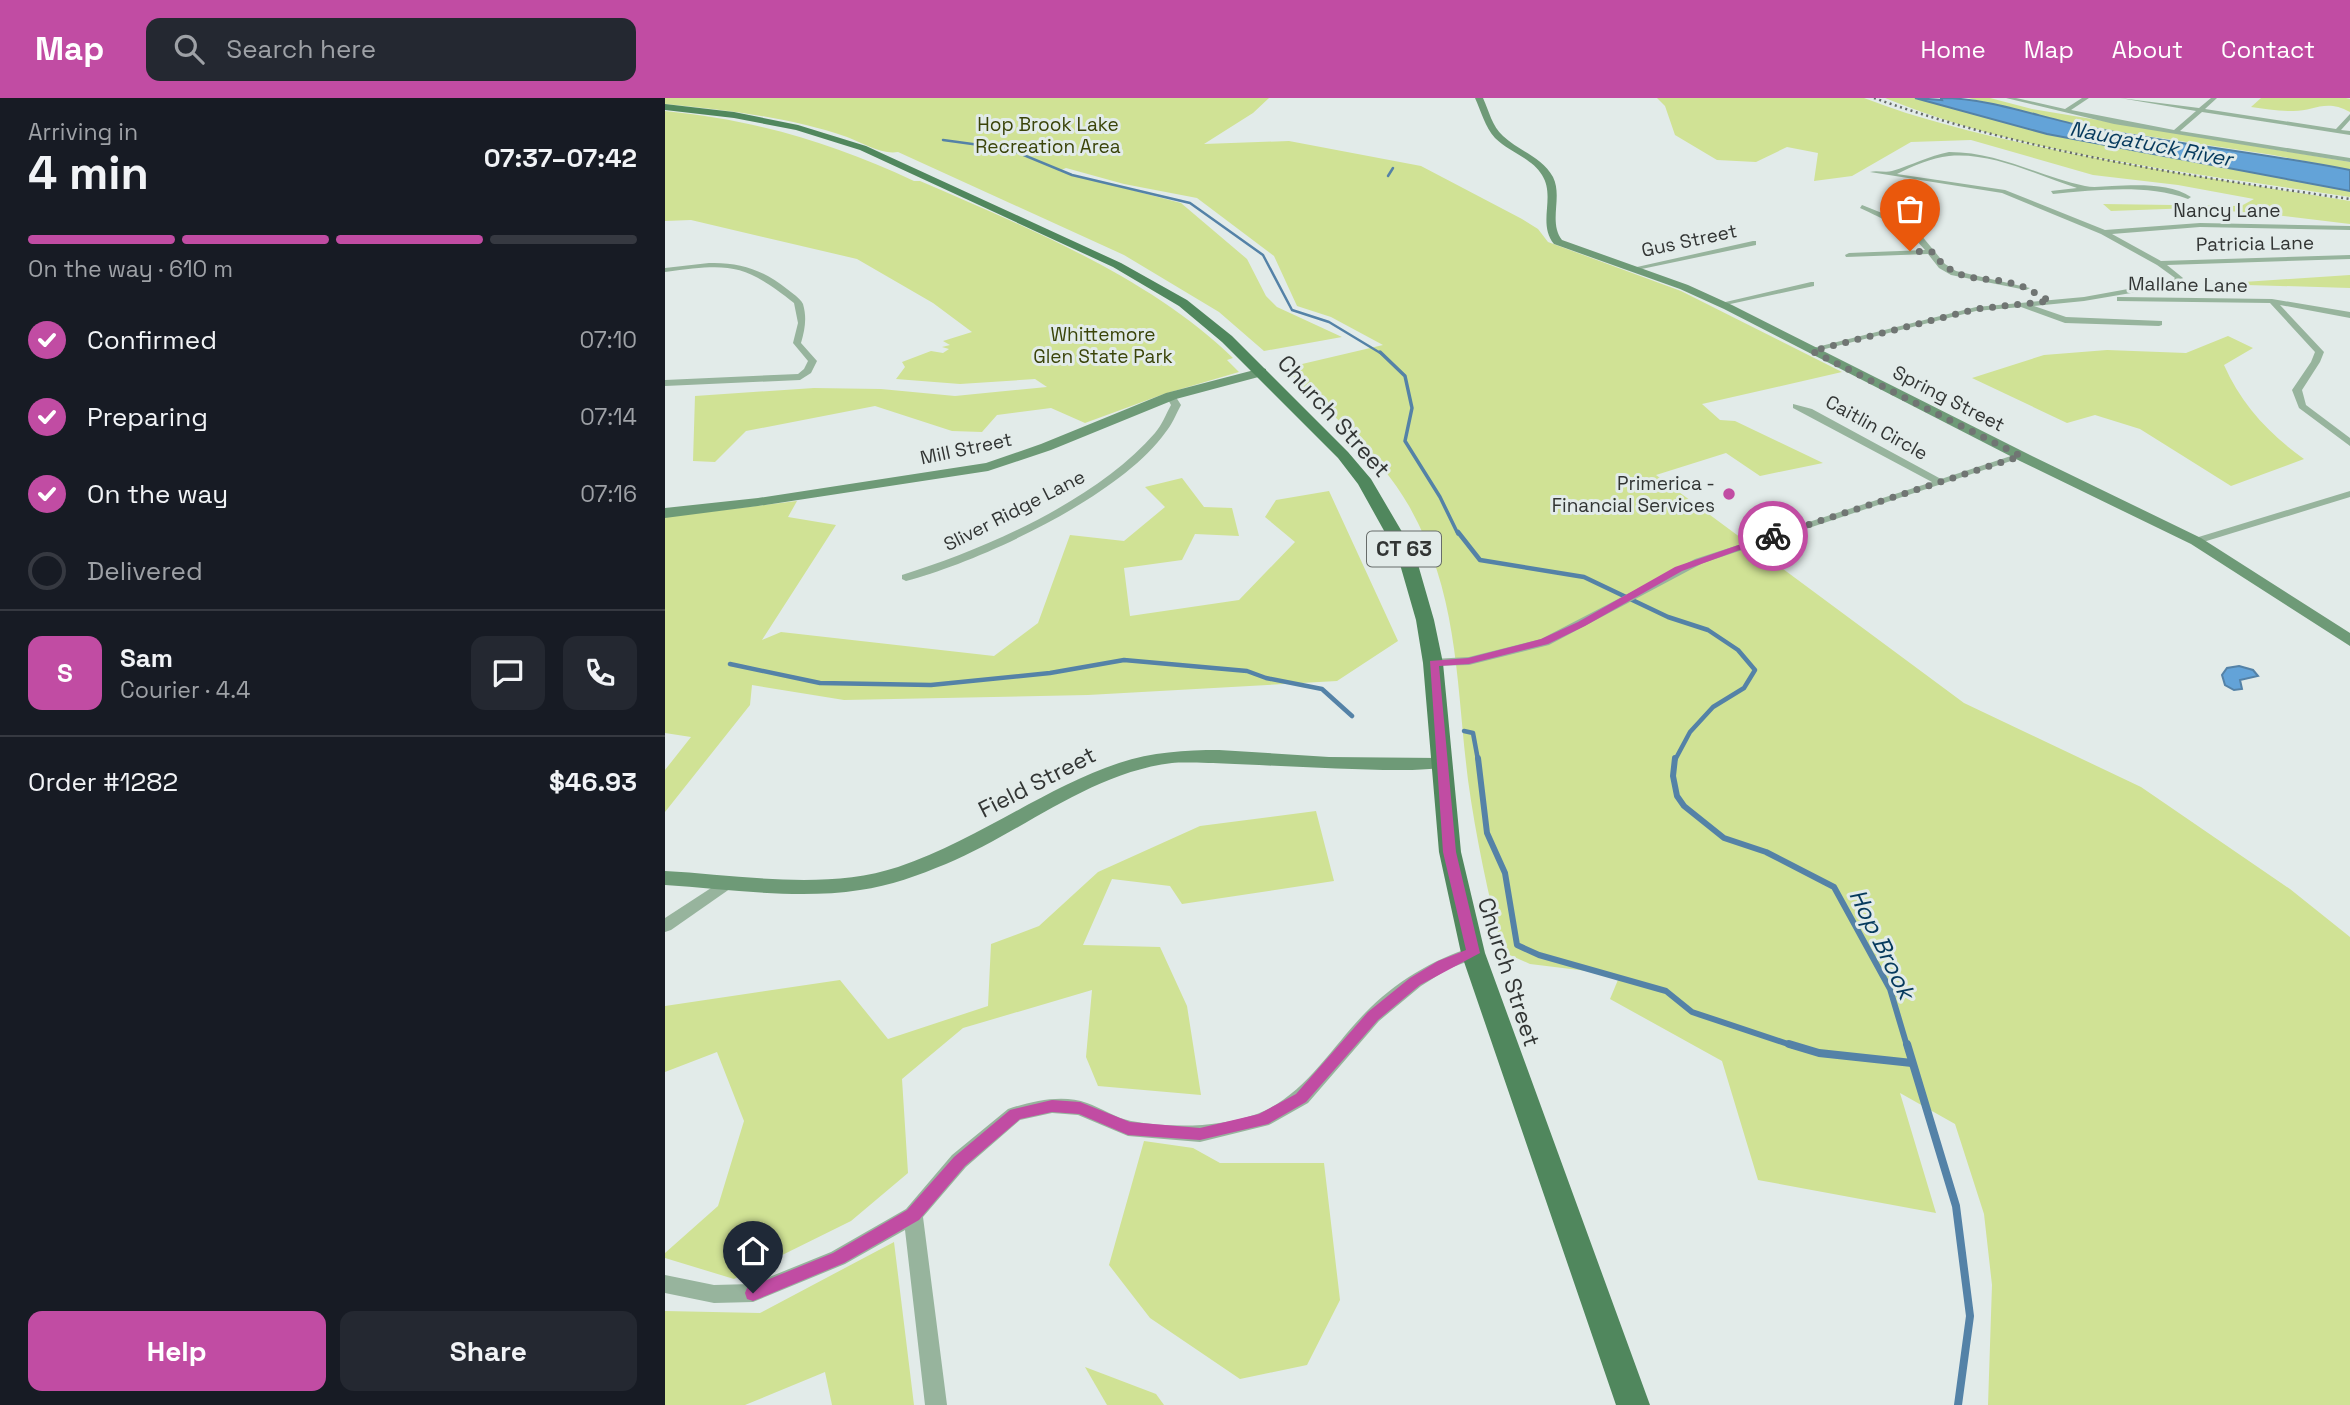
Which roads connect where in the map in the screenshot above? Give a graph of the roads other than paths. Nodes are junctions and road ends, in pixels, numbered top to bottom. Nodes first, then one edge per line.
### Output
1 (1479, 98) edge
2 (2009, 98) edge
3 (2086, 98) edge
4 (2123, 98) edge
5 (2214, 98) edge
6 (665, 107) edge
7 (2201, 110) junction
8 (2066, 111) junction
9 (2350, 116) edge
10 (2337, 131) junction
11 (2175, 132) junction
12 (2350, 133) edge
13 (2350, 160) edge
14 (1873, 172) dead end
15 (1890, 174) junction
16 (2087, 189) junction
17 (2053, 192) dead end
18 (2188, 197) dead end
19 (1862, 207) dead end
20 (2350, 228) edge
21 (2104, 232) junction
22 (1753, 243) dead end
23 (1932, 252) junction
24 (1849, 255) dead end
25 (2350, 257) edge
26 (2160, 263) junction
27 (1632, 269) junction
28 (665, 270) edge
29 (1811, 284) dead end
30 (2033, 290) junction
31 (2084, 299) junction
32 (2050, 301) junction
33 (2272, 301) junction
34 (1721, 304) junction
35 (2019, 304) junction
36 (2350, 313) edge
37 (2159, 323) dead end
38 (1812, 351) junction
39 (1262, 372) junction
40 (665, 383) edge
41 (1171, 396) junction
42 (1796, 407) dead end
43 (2350, 443) edge
44 (2021, 456) junction
45 (1940, 482) junction
46 (2350, 494) edge
47 (665, 513) edge
48 (2196, 541) junction
49 (906, 577) dead end
50 (2350, 641) edge
51 (1433, 663) junction
52 (1440, 764) junction
53 (665, 878) edge
54 (728, 882) junction
55 (665, 926) edge
56 (1473, 953) junction
57 (913, 1215) junction
58 (665, 1284) edge
59 (936, 1405) edge
60 (1633, 1405) edge

1 - 27 main road, Spring Street
2 - 8 street
3 - 8 street
4 - 7 street
5 - 7 street
6 - 39 main road, Church Street / CT 63
7 - 10 street
7 - 11 street
8 - 11 street
9 - 10 street
10 - 12 street
11 - 13 street
14 - 15 street
15 - 16 street
15 - 21 street
16 - 17 street
16 - 18 street
19 - 23 street
20 - 21 street, Nancy Lane
21 - 26 street
22 - 27 street, Gus Street
23 - 24 street
23 - 30 street
25 - 26 street, Patricia Lane
26 - 31 street, Mallane Lane
27 - 34 main road, Spring Street
28 - 40 street
29 - 34 street
30 - 32 street
30 - 32 street
31 - 32 street, Mallane Lane
31 - 33 street, Mallane Lane
32 - 35 street, Mallane Lane
33 - 36 street, Mallane Lane
33 - 43 street
34 - 38 main road, Spring Street
35 - 37 street
35 - 38 street, Mallane Lane
38 - 44 main road, Spring Street
39 - 41 main road, Mill Street
39 - 51 main road, Church Street / CT 63
41 - 47 main road, Mill Street
41 - 49 street, Sliver Ridge Lane
42 - 45 street, Caitlin Circle
44 - 45 street
44 - 48 main road, Spring Street
45 - 51 street
46 - 48 street
48 - 50 main road, Spring Street
51 - 52 main road, Church Street / CT 63
52 - 54 main road, Field Street
52 - 56 main road, Church Street / CT 63
53 - 54 main road, Field Street
54 - 55 street
56 - 57 street
56 - 60 main road, Church Street / CT 63
57 - 58 street
57 - 59 street

